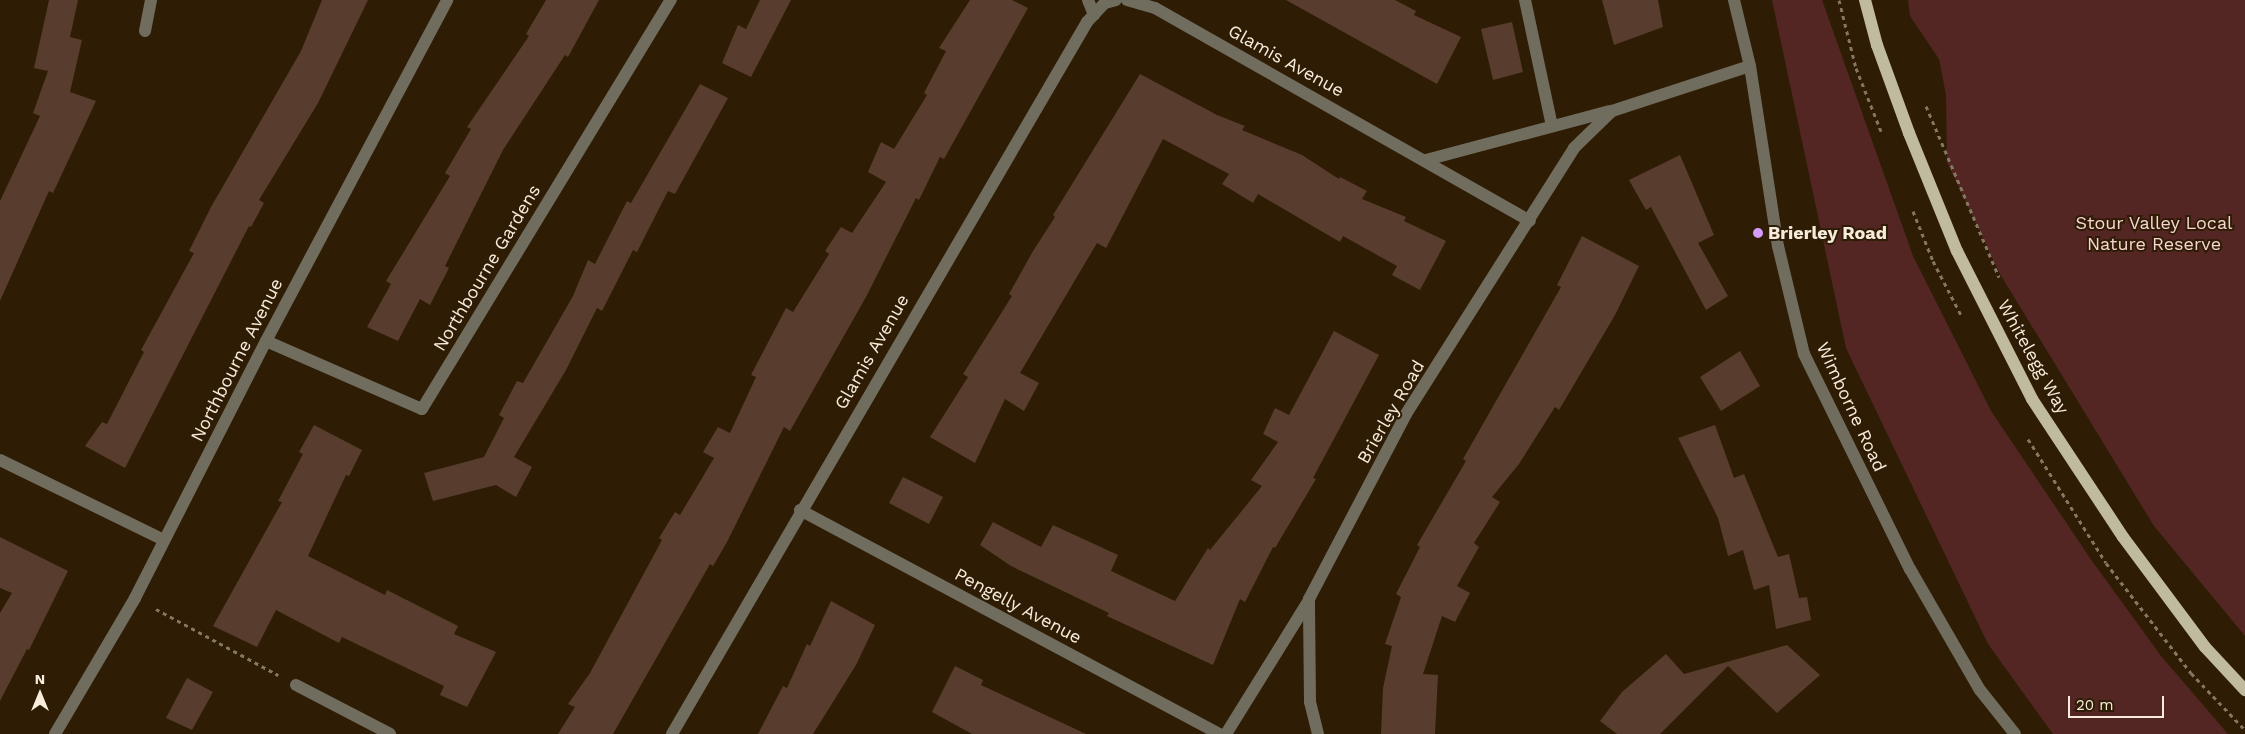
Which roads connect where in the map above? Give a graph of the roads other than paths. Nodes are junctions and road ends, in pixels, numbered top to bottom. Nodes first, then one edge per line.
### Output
1 (151, 0) edge
2 (447, 0) edge
3 (671, 0) edge
4 (1088, 0) edge
5 (1116, 0) edge
6 (1525, 0) edge
7 (1734, 0) edge
8 (1866, 0) edge
9 (1134, 1) edge
10 (1094, 15) junction
11 (145, 32) dead end
12 (1750, 66) junction
13 (1612, 111) junction
14 (1552, 126) junction
15 (1426, 160) junction
16 (1530, 221) junction
17 (266, 341) junction
18 (0, 460) edge
19 (800, 510) junction
20 (164, 540) junction
21 (1310, 599) junction
22 (296, 685) road end
23 (2245, 690) edge
24 (55, 734) edge
25 (390, 734) edge
26 (672, 734) edge
27 (1220, 734) edge
28 (1226, 734) edge
29 (1318, 734) edge
30 (2015, 734) edge

1 - 11 street
2 - 17 street, Northbourne Avenue
3 - 17 street, Northbourne Gardens
4 - 10 street
5 - 10 street, Glamis Avenue
6 - 14 street
7 - 12 street, Wimborne Road
8 - 23 main road, Whitelegg Way
9 - 15 street, Glamis Avenue
10 - 19 street, Glamis Avenue
12 - 13 street, Brierley Road
12 - 30 street, Wimborne Road
13 - 14 street
13 - 16 street, Brierley Road
14 - 15 street
15 - 16 street, Glamis Avenue
16 - 21 street, Brierley Road
17 - 20 street, Northbourne Avenue
18 - 20 street
19 - 26 street, Glamis Avenue
19 - 27 street, Pengelly Avenue
20 - 24 street, Northbourne Avenue
21 - 28 street
21 - 29 street, Brierley Road
22 - 25 street

